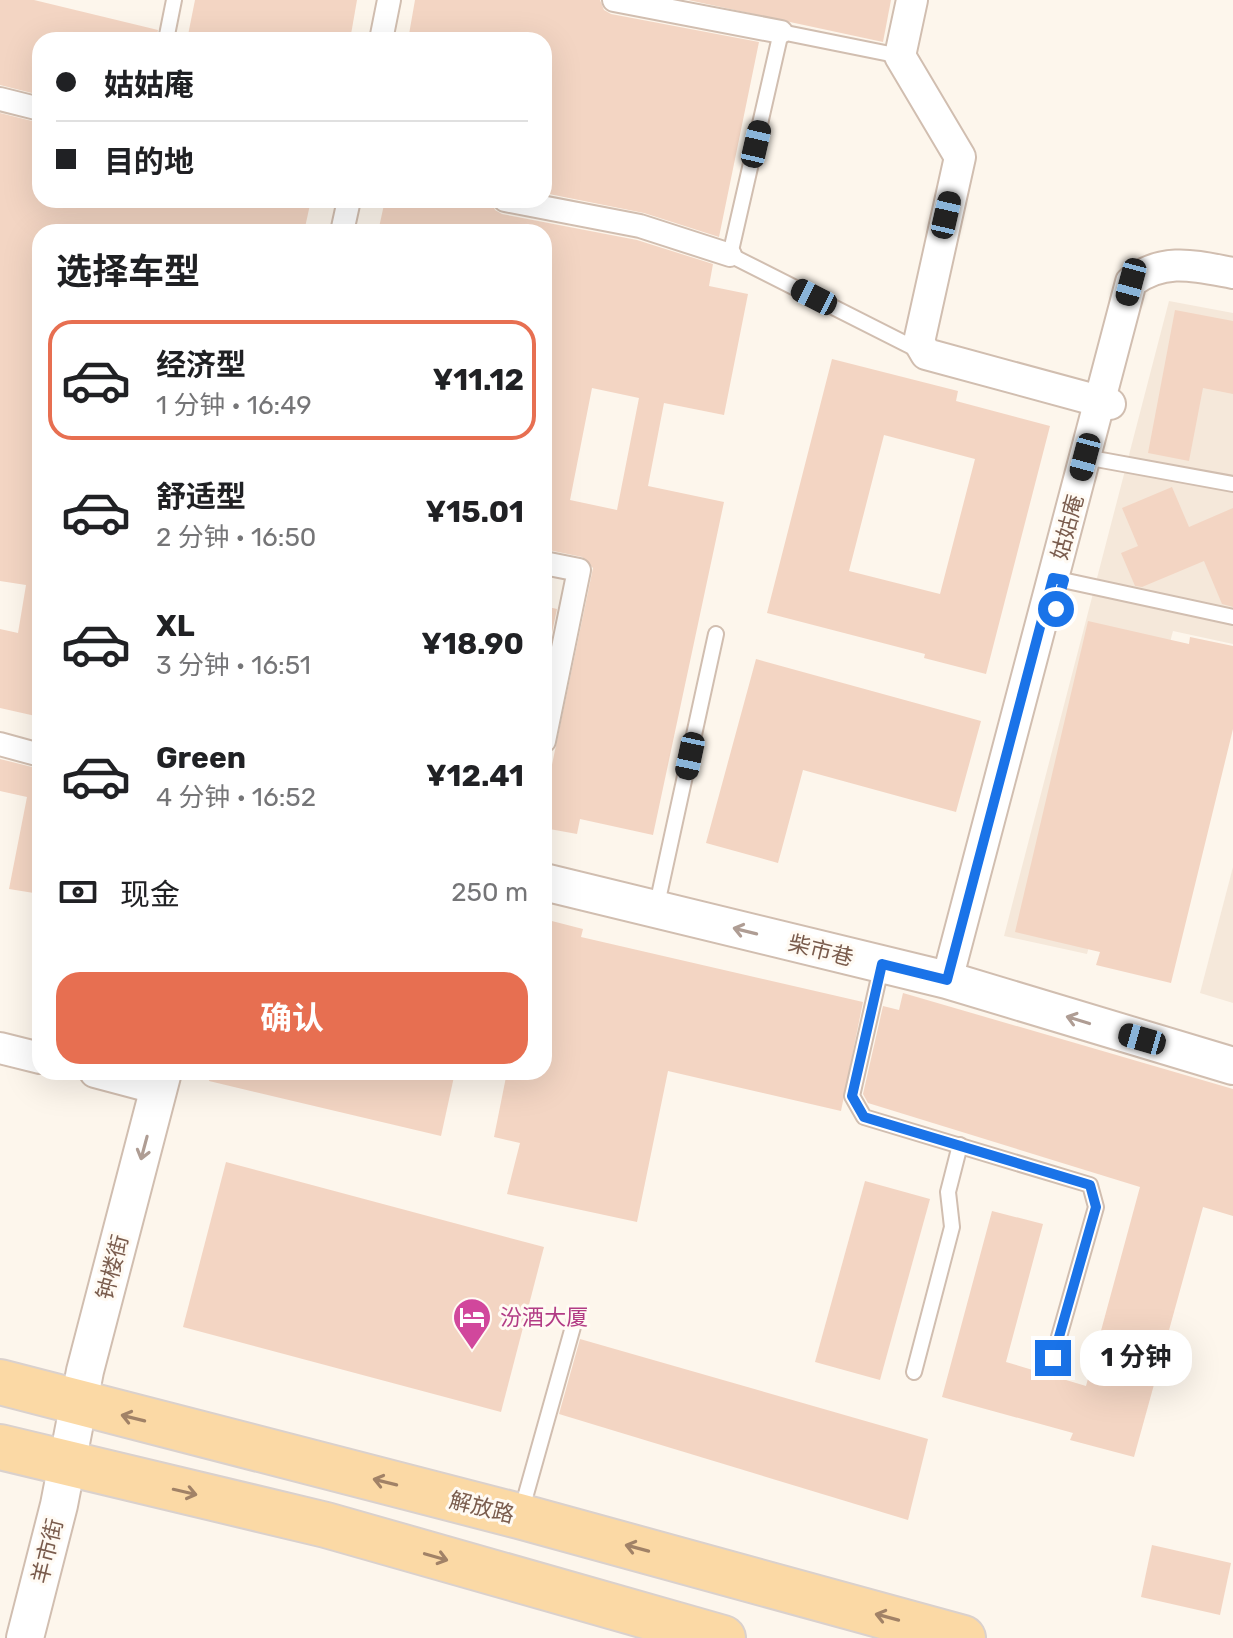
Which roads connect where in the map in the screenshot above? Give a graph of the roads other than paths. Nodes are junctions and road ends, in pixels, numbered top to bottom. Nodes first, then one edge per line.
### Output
1 (174, 0) edge
2 (389, 0) edge
3 (614, 0) edge
4 (912, 0) edge
5 (168, 32) edge
6 (383, 32) edge
7 (781, 32) junction
8 (900, 56) junction
9 (0, 99) edge
10 (32, 107) edge
11 (547, 208) edge
12 (730, 255) junction
13 (1233, 273) edge
14 (1150, 275) junction
15 (1233, 286) edge
16 (926, 354) junction
17 (1105, 403) junction
18 (1091, 458) junction
19 (1233, 484) edge
20 (552, 565) edge
21 (1058, 579) junction
22 (1233, 617) edge
23 (716, 634) dead end
24 (552, 702) edge
25 (0, 744) edge
26 (32, 753) edge
27 (552, 884) edge
28 (656, 909) junction
29 (882, 964) junction
30 (953, 982) junction
31 (0, 1048) edge
32 (32, 1056) edge
33 (1233, 1066) edge
34 (161, 1080) edge
35 (960, 1145) junction
36 (576, 1316) dead end
37 (1053, 1358) dead end
38 (914, 1372) dead end
39 (0, 1382) edge
40 (80, 1404) junction
41 (0, 1447) edge
42 (66, 1463) junction
43 (519, 1516) junction
44 (25, 1638) edge
45 (723, 1638) edge
46 (963, 1638) edge

1 - 5 lane
2 - 6 street
3 - 7 street
4 - 8 street
7 - 8 lane
7 - 12 lane
8 - 16 street
9 - 10 street
11 - 12 street
12 - 16 lane
13 - 14 street
14 - 15 street
14 - 17 street, 姑姑庵
16 - 17 street
17 - 18 street, 姑姑庵
18 - 19 lane
18 - 21 street, 姑姑庵
20 - 24 street
21 - 22 lane
21 - 30 street, 姑姑庵
23 - 28 lane
25 - 26 street
27 - 28 street, 柴市巷
29 -> 28 street, 柴市巷
29 - 30 street, 柴市巷
29 - 35 lane
33 -> 30 street, 柴市巷
31 - 32 street
34 -> 40 street, 钟楼街
35 - 37 lane
35 - 38 lane
36 - 43 lane
39 - 40 main road, 解放路
40 - 42 street, 钟楼街
43 -> 40 main road, 解放路
41 - 42 main road
42 - 44 street, 羊市街
42 -> 45 main road
46 -> 43 main road, 解放路

